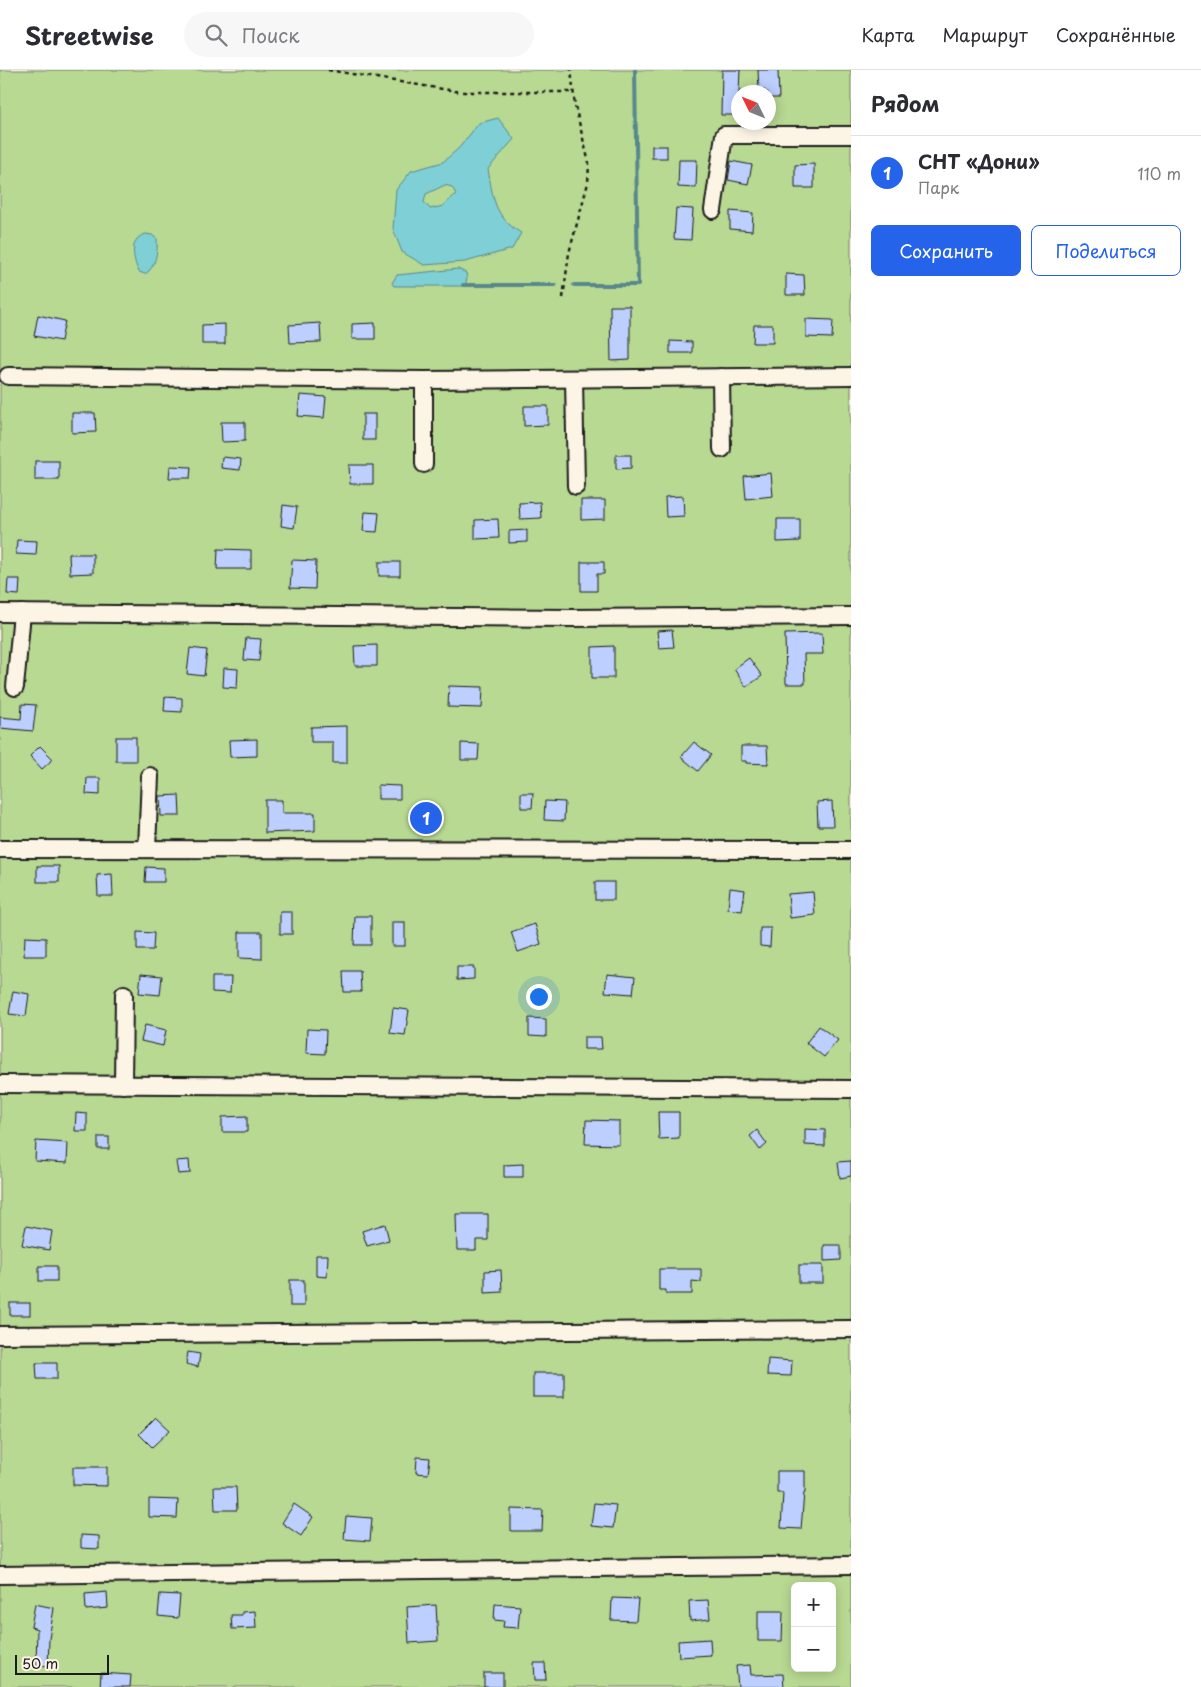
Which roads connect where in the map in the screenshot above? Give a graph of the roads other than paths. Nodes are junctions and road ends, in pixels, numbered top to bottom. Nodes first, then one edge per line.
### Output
1 (851, 135) edge
2 (713, 210) dead end
3 (8, 376) dead end
4 (851, 376) edge
5 (721, 377) junction
6 (574, 379) junction
7 (424, 380) junction
8 (722, 449) dead end
9 (424, 464) dead end
10 (576, 486) dead end
11 (0, 613) edge
12 (22, 613) junction
13 (851, 616) edge
14 (15, 687) dead end
15 (150, 776) dead end
16 (0, 849) edge
17 (147, 849) junction
18 (851, 850) edge
19 (124, 994) dead end
20 (0, 1084) edge
21 (123, 1085) junction
22 (851, 1089) edge
23 (851, 1329) edge
24 (0, 1335) edge
25 (851, 1565) edge
26 (0, 1575) edge

1 - 2 lane
3 - 7 lane
4 - 5 lane
5 - 6 lane
5 - 8 lane
6 - 7 lane
6 - 10 lane
7 - 9 lane
11 - 12 lane
12 - 13 lane
12 - 14 lane
15 - 17 lane
16 - 17 lane
17 - 18 lane
19 - 21 lane
20 - 21 lane
21 - 22 lane
23 - 24 lane
25 - 26 lane

